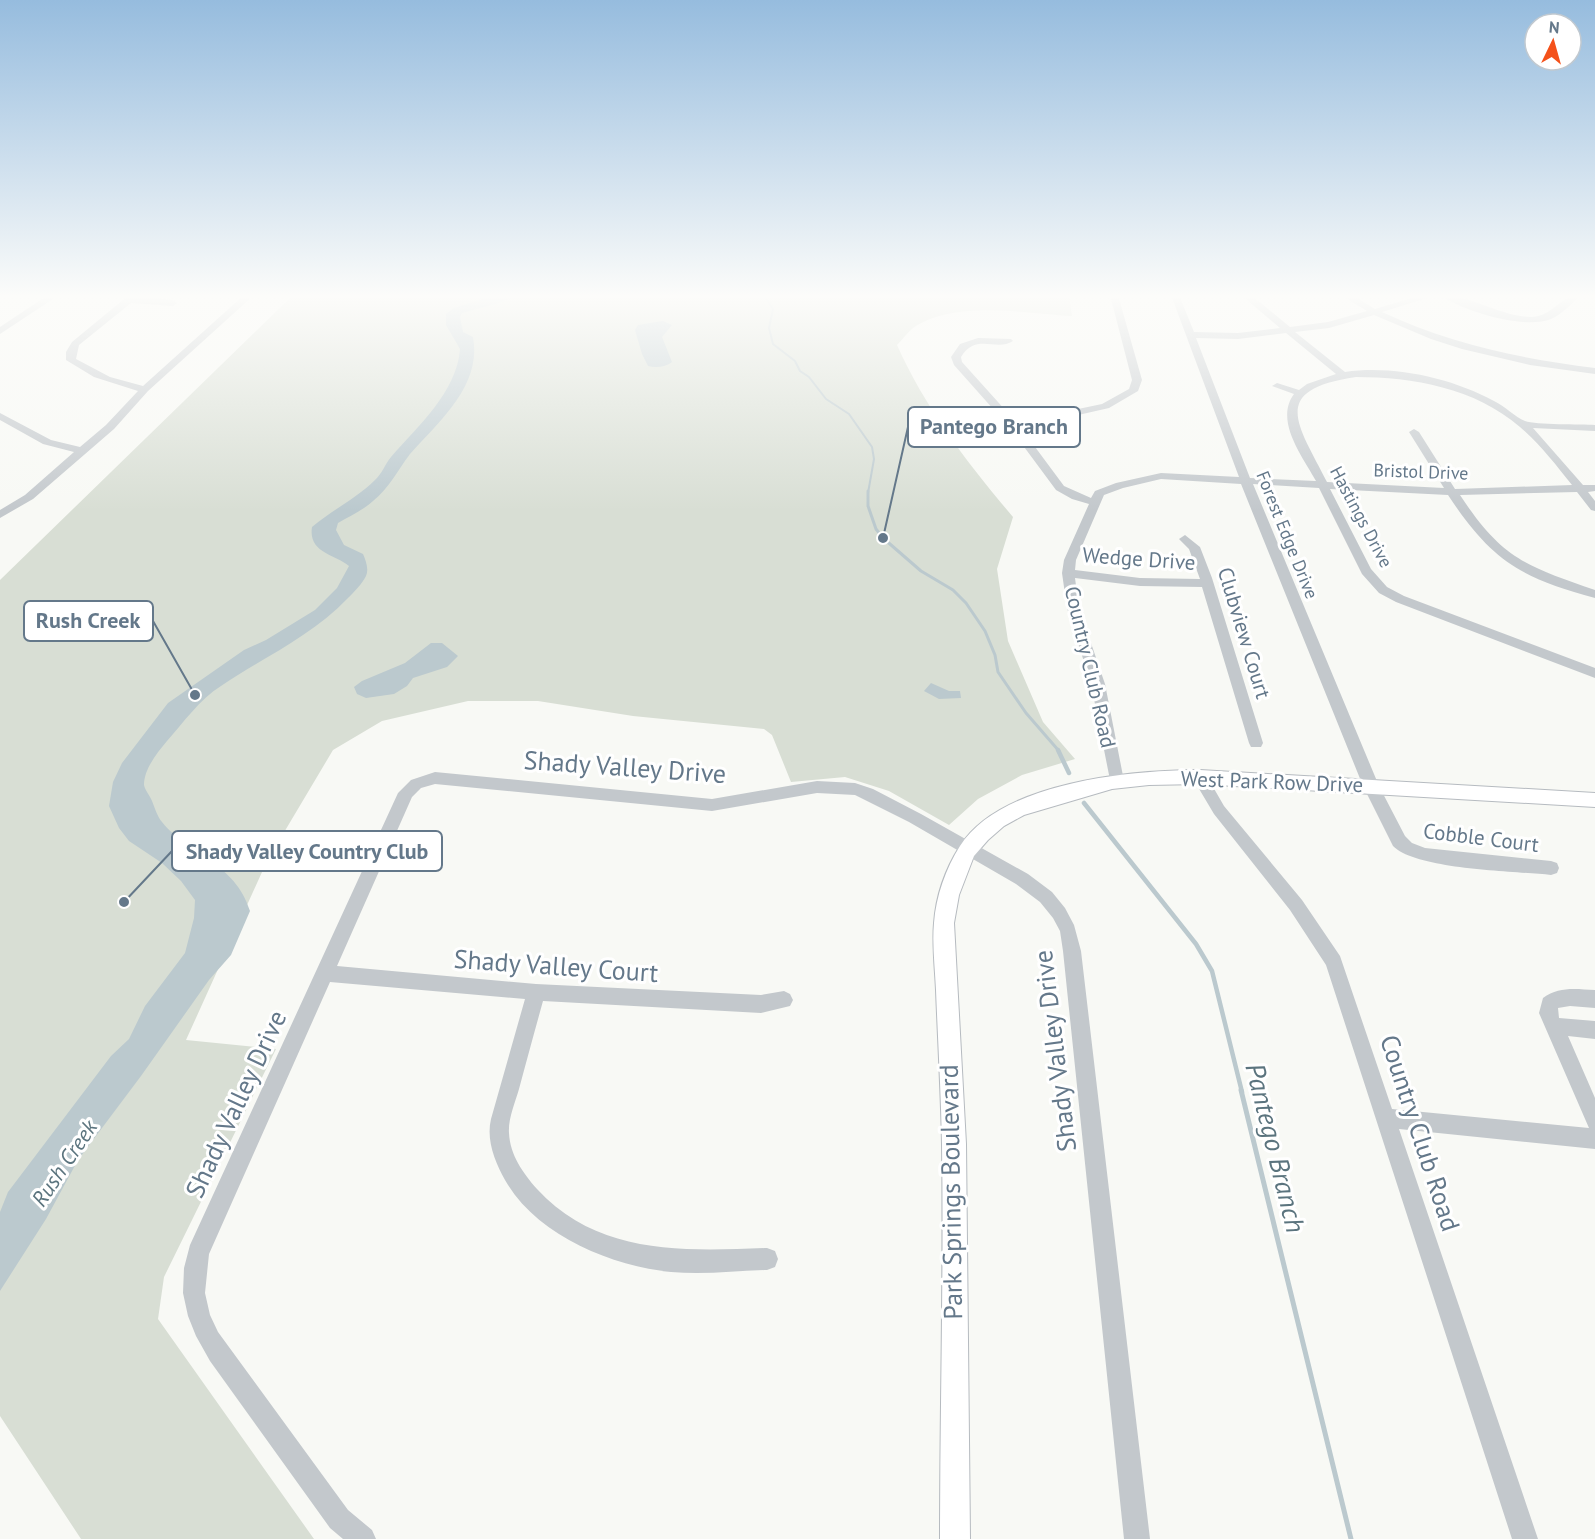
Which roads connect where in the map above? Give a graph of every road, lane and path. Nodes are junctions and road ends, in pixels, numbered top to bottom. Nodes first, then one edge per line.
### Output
1 (81, 367) edge
2 (170, 367) edge
3 (961, 367) edge
4 (1133, 367) edge
5 (1202, 367) edge
6 (1333, 367) edge
7 (1564, 367) edge
8 (1595, 371) edge
9 (1344, 376) junction
10 (1277, 386) dead end
11 (145, 389) junction
12 (1299, 393) junction
13 (0, 416) edge
14 (1525, 424) junction
15 (1014, 426) junction
16 (1595, 428) edge
17 (1414, 432) dead end
18 (81, 451) junction
19 (1246, 482) junction
20 (1324, 486) junction
21 (1595, 488) edge
22 (1580, 489) junction
23 (1454, 492) junction
24 (1094, 502) junction
25 (1595, 508) edge
26 (0, 515) edge
27 (1185, 539) dead end
28 (1068, 573) junction
29 (1207, 583) junction
30 (1595, 594) edge
31 (1595, 673) edge
32 (1256, 743) dead end
33 (1200, 777) junction
34 (1116, 781) junction
35 (1371, 786) junction
36 (1595, 800) edge
37 (968, 849) junction
38 (1551, 867) dead end
39 (326, 973) junction
40 (536, 992) junction
41 (1595, 999) edge
42 (784, 1000) dead end
43 (1552, 1026) junction
44 (1595, 1030) edge
45 (1386, 1118) junction
46 (1595, 1121) edge
47 (1595, 1139) edge
48 (767, 1259) dead end
49 (363, 1539) edge
50 (955, 1539) edge
51 (1137, 1539) edge
52 (1525, 1539) edge

1 - 11 street
2 - 11 street
3 - 15 street
4 - 15 street
5 - 19 street, Forest Edge Drive
6 - 9 street
7 - 8 street
9 - 12 street
9 - 14 street
10 - 12 street
11 - 18 street
12 - 20 street, Hastings Drive
13 - 18 street
14 - 16 street
14 - 22 street
15 - 24 street
17 - 23 street
18 - 26 street
19 - 20 street, Bristol Drive
19 - 24 street
19 - 35 street, Forest Edge Drive
20 - 23 street, Bristol Drive
20 - 31 street, Hastings Drive
21 - 22 street, Bristol Drive
22 - 23 street, Bristol Drive
22 - 25 street
23 - 30 street
24 - 28 street, Country Club Road
27 - 29 street, Clubview Court
28 - 29 street, Wedge Drive
28 - 34 street, Country Club Road
29 - 32 street, Clubview Court
33 - 34 main road, West Park Row Drive
33 - 35 main road, West Park Row Drive
33 - 45 street, Country Club Road
34 - 37 main road, West Park Row Drive
35 - 36 main road, West Park Row Drive
35 - 38 street, Cobble Court
37 - 39 street, Shady Valley Drive
37 - 50 main road, Park Springs Boulevard
37 - 51 street, Shady Valley Drive
39 - 40 street, Shady Valley Court
39 - 49 street, Shady Valley Drive
40 - 42 street, Shady Valley Court
40 - 48 street
41 - 43 street
43 - 44 street
43 - 46 street
45 - 47 street
45 - 52 street, Country Club Road

